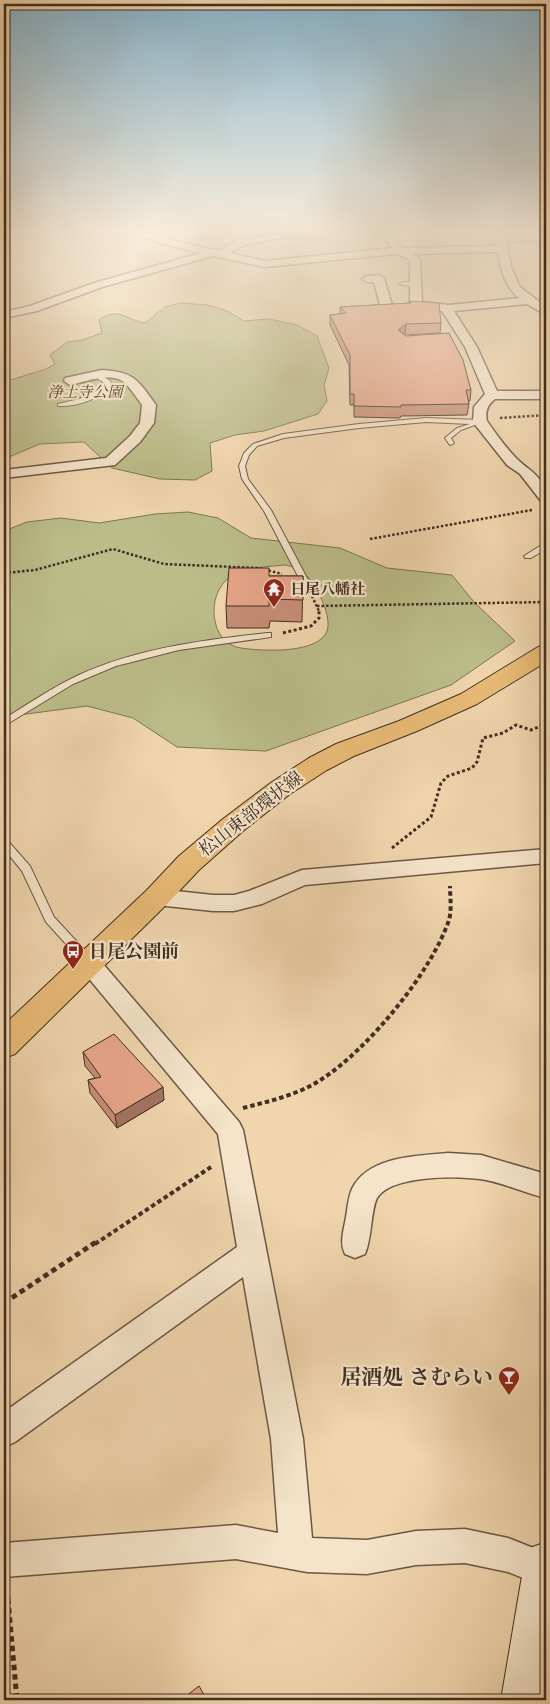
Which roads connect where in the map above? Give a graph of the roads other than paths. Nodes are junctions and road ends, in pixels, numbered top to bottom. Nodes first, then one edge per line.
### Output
1 (21, 312) edge
2 (448, 312) edge
3 (4, 315) edge
4 (450, 337) edge
5 (465, 337) junction
6 (96, 375) junction
7 (70, 381) dead end
8 (492, 395) junction
9 (546, 395) edge
10 (60, 405) dead end
11 (480, 421) junction
12 (451, 444) dead end
13 (4, 474) edge
14 (539, 480) edge
15 (546, 498) edge
16 (546, 546) edge
17 (528, 556) dead end
18 (304, 580) edge
19 (268, 635) road end
20 (546, 652) edge
21 (4, 723) edge
22 (4, 843) edge
23 (546, 856) edge
24 (157, 897) junction
25 (89, 963) junction
26 (4, 1044) edge
27 (546, 1186) edge
28 (355, 1245) dead end
29 (252, 1253) junction
30 (4, 1432) edge
31 (296, 1553) junction
32 (4, 1560) edge
33 (546, 1567) edge
34 (524, 1700) edge

1 - 3 street
2 - 5 street
4 - 5 street
5 - 8 street
6 - 7 street
6 - 10 lane
6 - 13 street
8 - 9 street
8 - 11 street
11 - 12 lane
11 - 14 street
11 - 18 lane
14 - 15 street
16 - 17 lane
19 - 21 lane
20 - 24 main road, 松山東部環状線
22 - 25 lane
23 - 24 street
24 - 25 main road, 松山東部環状線
25 - 26 main road, 松山東部環状線
25 - 29 street
27 - 28 street
29 - 30 street
29 - 31 street
31 - 32 street
31 - 33 street
33 - 34 main road

